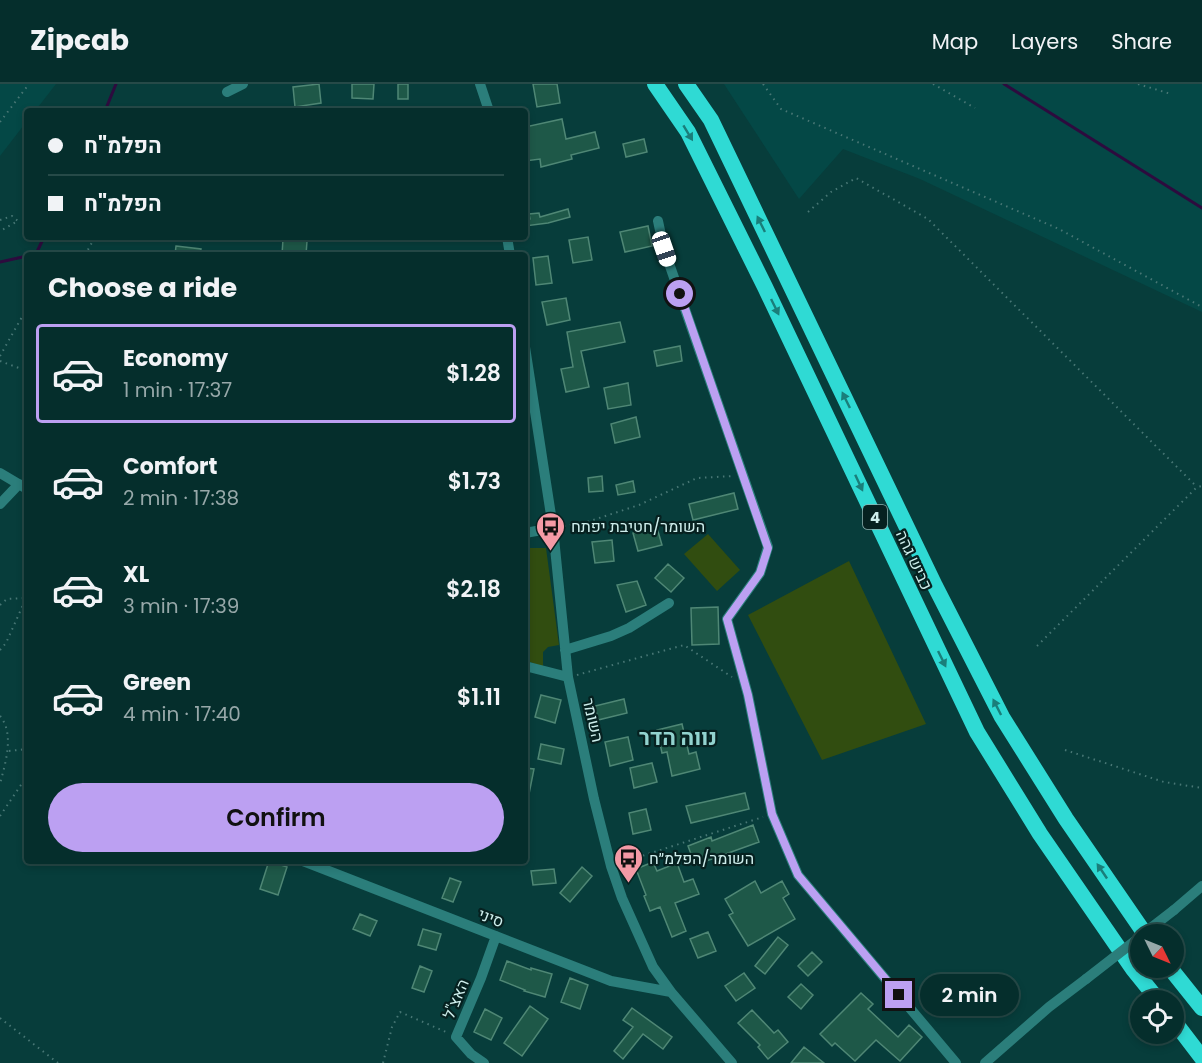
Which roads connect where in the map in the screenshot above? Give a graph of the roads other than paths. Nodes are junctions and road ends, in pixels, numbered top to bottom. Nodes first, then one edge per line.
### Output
1 (243, 84) edge
2 (480, 84) edge
3 (655, 84) edge
4 (686, 84) edge
5 (227, 93) dead end
6 (488, 108) edge
7 (658, 221) dead end
8 (528, 377) edge
9 (0, 473) edge
10 (23, 487) edge
11 (0, 504) edge
12 (552, 528) junction
13 (528, 532) edge
14 (669, 603) dead end
15 (565, 650) junction
16 (528, 667) edge
17 (568, 677) junction
18 (311, 864) edge
19 (1202, 885) edge
20 (1136, 924) edge
21 (1157, 924) edge
22 (496, 936) junction
23 (1130, 945) edge
24 (1178, 978) edge
25 (1150, 990) edge
26 (671, 992) junction
27 (1202, 1008) edge
28 (1184, 1034) edge
29 (1202, 1058) edge
30 (484, 1063) edge
31 (732, 1063) edge
32 (956, 1063) edge
33 (985, 1063) edge

1 - 5 street
2 - 6 street
3 -> 25 highway, כביש גהה / 4
20 -> 4 highway, כביש גהה / 4
7 - 32 street
8 - 12 street, השומר
9 - 10 street
10 - 11 street
12 - 13 street
12 - 15 street, השומר
14 - 15 street
15 - 17 street, השומר
16 - 17 street
17 - 26 street, השומר
18 - 22 street, סיני
19 - 21 street, bridge
22 - 26 street, סיני
22 - 30 street, האצ"ל
23 - 33 street, bridge
24 - 27 highway
26 - 31 street, השומר
28 - 29 highway

